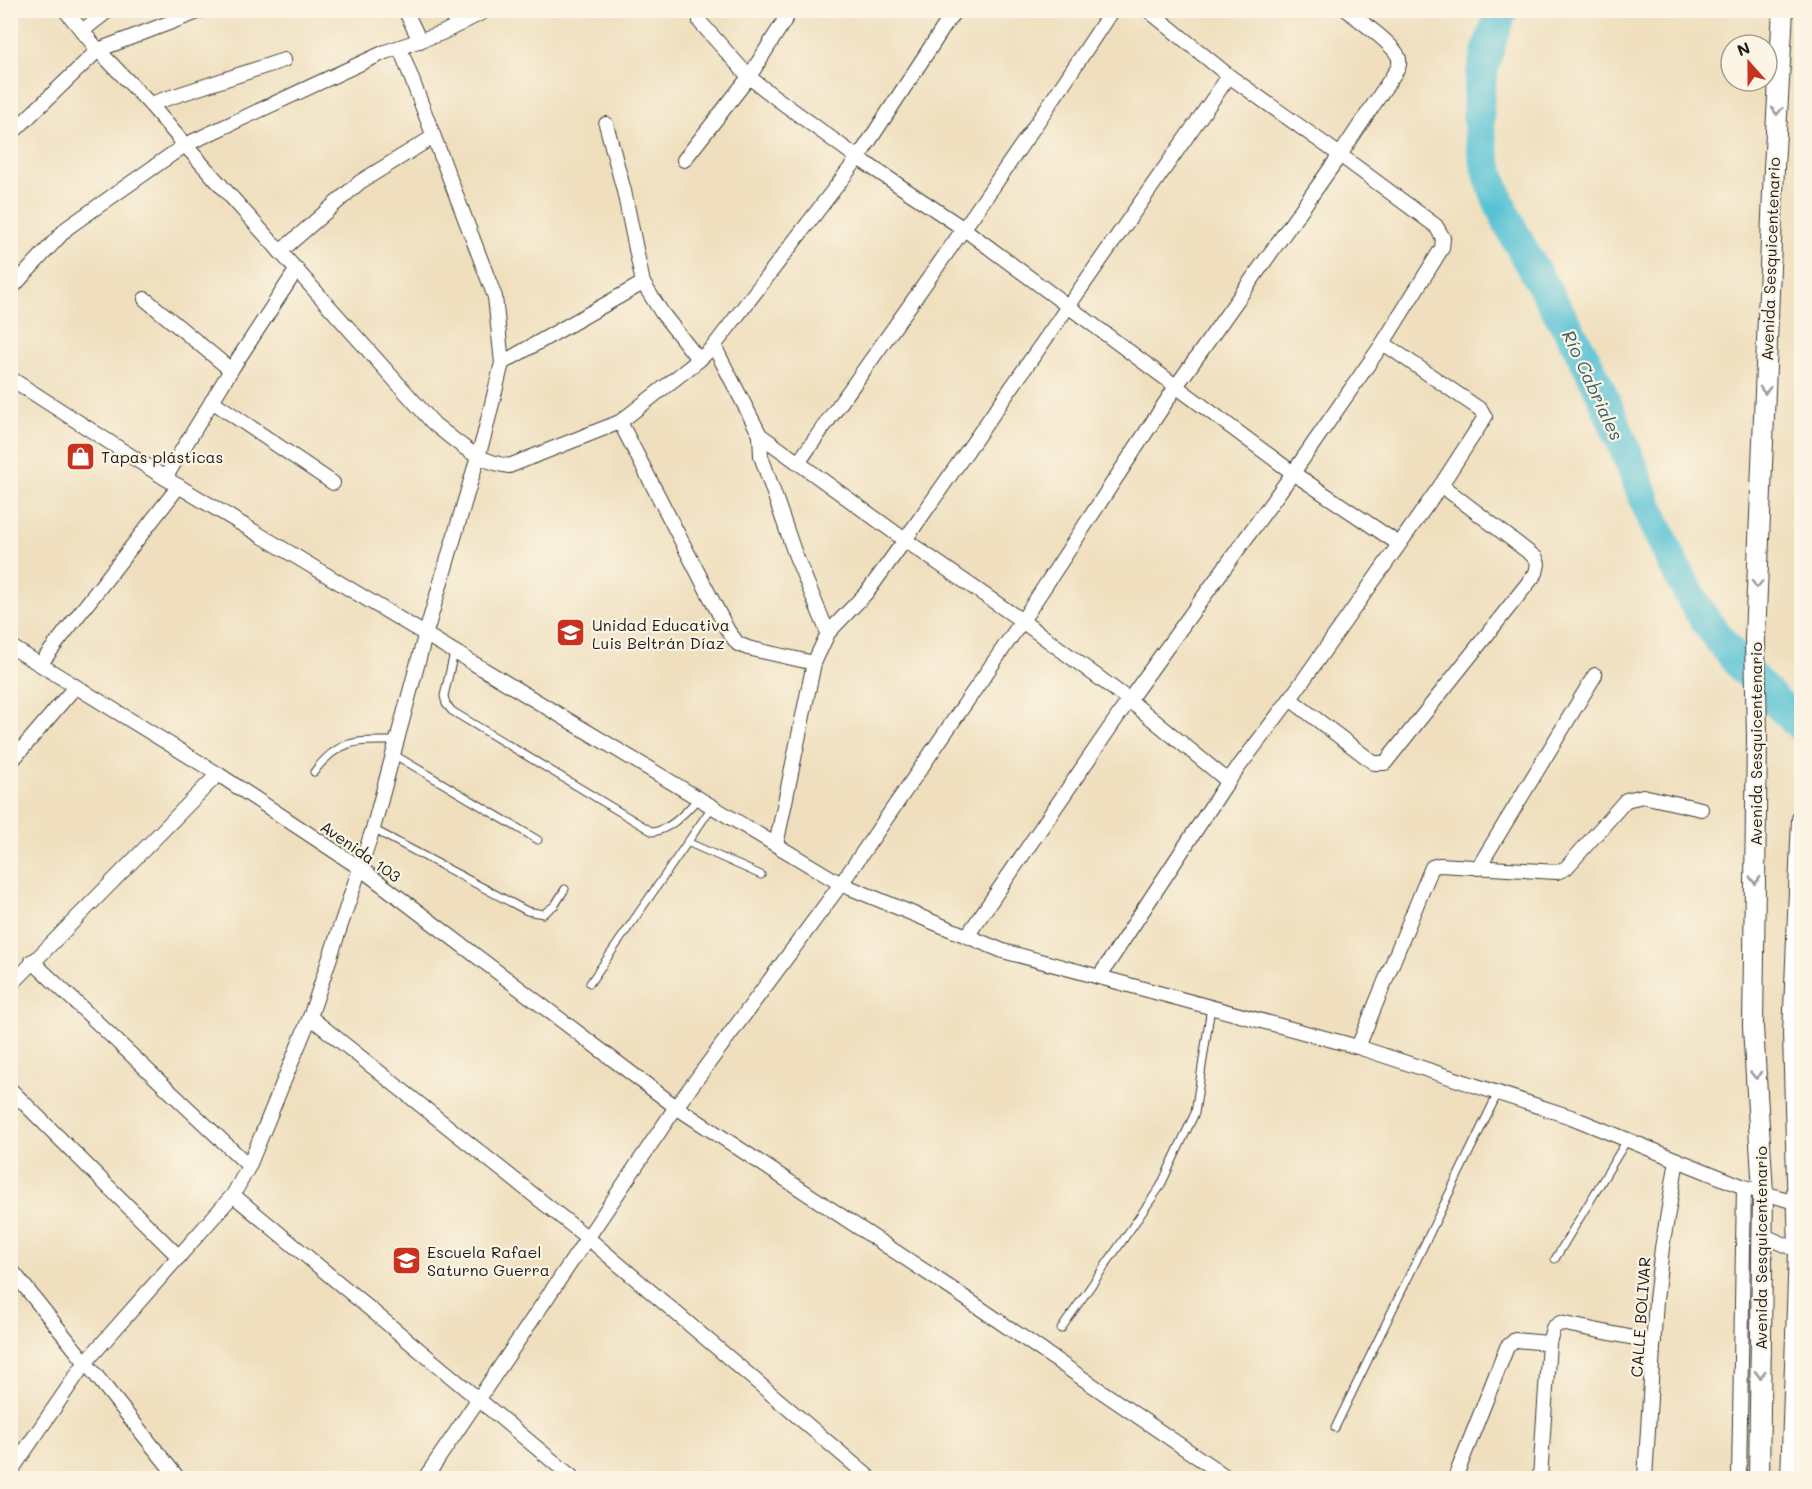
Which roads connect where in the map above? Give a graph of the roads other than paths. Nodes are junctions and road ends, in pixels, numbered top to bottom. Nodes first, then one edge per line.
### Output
1 (65, 10) edge
2 (109, 10) edge
3 (203, 10) edge
4 (405, 10) edge
5 (487, 10) edge
6 (791, 10) edge
7 (955, 10) edge
8 (1112, 10) edge
9 (1148, 10) edge
10 (1347, 10) edge
11 (1783, 10) edge
12 (700, 22) dead end
13 (82, 31) junction
14 (420, 41) junction
15 (400, 48) junction
16 (98, 50) junction
17 (284, 60) dead end
18 (1229, 76) junction
19 (749, 77) junction
20 (150, 104) junction
21 (606, 124) dead end
22 (10, 135) edge
23 (433, 137) junction
24 (185, 146) junction
25 (1340, 155) junction
26 (858, 158) junction
27 (684, 160) dead end
28 (964, 229) junction
29 (280, 252) junction
30 (297, 269) junction
31 (643, 283) junction
32 (10, 290) edge
33 (145, 299) dead end
34 (1069, 306) junction
35 (1383, 343) junction
36 (714, 346) junction
37 (699, 360) junction
38 (502, 363) junction
39 (231, 370) junction
40 (10, 378) edge
41 (1177, 385) junction
42 (212, 400) junction
43 (620, 422) junction
44 (760, 435) junction
45 (477, 458) junction
46 (798, 463) junction
47 (1293, 473) junction
48 (165, 478) junction
49 (333, 483) dead end
50 (1442, 484) junction
51 (179, 486) junction
52 (905, 540) junction
53 (1399, 544) junction
54 (1022, 621) junction
55 (828, 633) junction
56 (425, 636) junction
57 (10, 646) edge
58 (454, 653) junction
59 (41, 663) junction
60 (814, 663) junction
61 (1594, 675) dead end
62 (75, 687) junction
63 (1290, 699) junction
64 (1129, 700) junction
65 (394, 748) junction
66 (10, 763) edge
67 (314, 772) dead end
68 (218, 774) junction
69 (1228, 781) junction
70 (698, 799) junction
71 (712, 807) junction
72 (1701, 809) dead end
73 (1802, 819) edge
74 (373, 829) junction
75 (538, 840) dead end
76 (687, 842) junction
77 (776, 845) junction
78 (360, 868) junction
79 (1478, 868) junction
80 (761, 875) dead end
81 (841, 884) junction
82 (565, 889) dead end
83 (967, 936) junction
84 (32, 962) junction
85 (1099, 977) junction
86 (590, 983) dead end
87 (10, 986) edge
88 (1211, 1007) junction
89 (310, 1017) junction
90 (1797, 1034) edge
91 (1358, 1047) junction
92 (10, 1089) edge
93 (1498, 1093) junction
94 (676, 1107) junction
95 (1627, 1140) junction
96 (1677, 1160) junction
97 (249, 1166) junction
98 (1754, 1190) junction
99 (233, 1195) junction
100 (1798, 1203) junction
101 (1762, 1235) junction
102 (589, 1239) junction
103 (1800, 1251) edge
104 (179, 1257) junction
105 (1556, 1259) dead end
106 (10, 1268) edge
107 (1061, 1329) dead end
108 (1654, 1342) junction
109 (1549, 1343) junction
110 (86, 1363) junction
111 (478, 1400) junction
112 (1335, 1428) dead end
113 (10, 1476) edge
114 (178, 1479) edge
115 (425, 1479) edge
116 (573, 1479) edge
117 (870, 1479) edge
118 (1228, 1479) edge
119 (1455, 1479) edge
120 (1540, 1479) edge
121 (1645, 1479) edge
122 (1739, 1479) edge
123 (1759, 1479) edge
124 (1791, 1479) edge

1 - 13 street
2 - 13 street
3 - 16 street
4 - 14 street
5 - 14 street
6 - 19 street
7 - 26 street
8 - 28 street
9 - 18 street
10 - 25 street
11 -> 98 main road, Avenida Sesquicentenario
12 - 19 street
13 - 16 street
14 - 15 street
15 - 23 street
15 - 24 street
16 - 20 street
16 - 22 street
17 - 20 street
18 - 25 street
18 - 34 street
19 - 26 street
19 - 27 street
20 - 24 street
21 - 31 street
23 - 29 street
23 - 38 street
24 - 29 street
24 - 32 street
25 - 35 street
25 - 41 street
26 - 28 street
26 - 36 street
28 - 34 street
28 - 46 street
29 - 30 street
30 - 39 street
30 - 45 street
31 - 37 street
31 - 38 street
33 - 39 street
34 - 41 street
34 - 52 street
35 - 47 street
35 - 50 street
36 - 37 street
36 - 44 street
37 - 43 street
38 - 45 street
39 - 42 street
40 - 48 street
41 - 47 street
41 - 54 street
42 - 48 street
42 - 49 street
43 - 45 street
43 - 60 street
44 - 46 street
44 - 55 street
45 - 56 street
46 - 52 street
47 - 53 street
47 - 64 street
48 - 51 street
50 - 53 street
50 - 63 street
51 - 56 street
51 - 59 street
52 - 54 street
52 - 55 street
53 - 63 street
54 - 64 street
54 - 81 street
55 - 60 street
56 - 58 street
56 - 65 street
57 - 59 street, Avenida 103
58 - 70 street
58 - 70 lane
59 - 62 street, Avenida 103
60 - 77 street
61 - 79 street
62 - 66 street
62 - 68 street, Avenida 103
63 - 69 street
64 - 69 street
64 - 83 street
65 - 67 lane
65 - 74 street
65 - 75 lane
68 - 78 street, Avenida 103
68 - 84 street
69 - 85 street
70 - 71 street
71 - 76 lane
71 - 77 street
72 - 79 street
73 - 90 main road
74 - 78 street
74 - 82 lane
76 - 80 lane
76 - 86 lane
77 - 81 street
78 - 89 street
78 - 94 street, Avenida 103
79 - 91 street
81 - 83 street
81 - 94 street
83 - 85 street
84 - 87 street
84 - 97 street
85 - 88 street
88 - 91 street
88 - 107 lane
89 - 97 street
89 - 102 street
90 - 100 main road
91 - 93 street
92 - 104 street
93 - 95 street
93 - 112 lane
94 - 102 street
94 - 118 street, Avenida 103
95 - 96 street
95 - 105 lane
96 - 98 street
96 - 108 street, CALLE BOLIVAR
97 - 99 street
98 - 100 street
98 - 101 main road, Avenida Sesquicentenario
98 - 122 street, Avenida Sesquicentenario
99 - 104 street
99 - 111 street
100 - 103 main road
101 - 103 street
101 -> 123 main road, Avenida Sesquicentenario
102 - 111 street
102 - 117 street
103 - 124 main road
104 - 110 street
106 - 110 street
108 - 109 street
108 - 121 street, CALLE BOLIVAR
109 - 119 street
109 - 120 street
110 - 113 street
110 - 114 street
111 - 115 street
111 - 116 street

